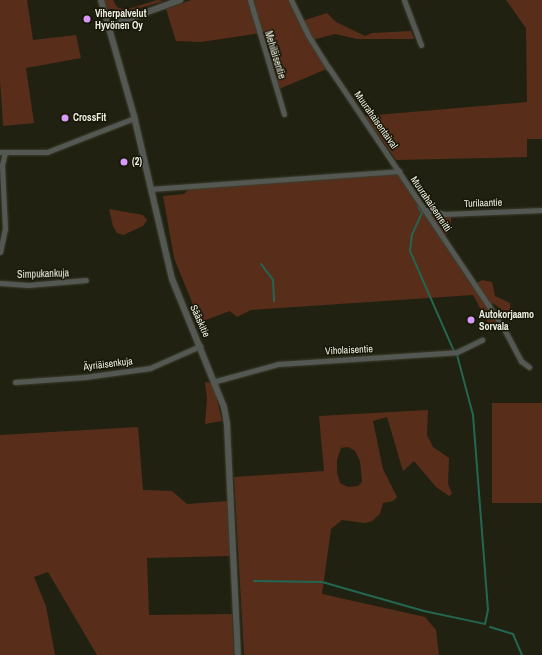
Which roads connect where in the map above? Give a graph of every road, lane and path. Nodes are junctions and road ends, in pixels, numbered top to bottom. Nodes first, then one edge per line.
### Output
1 (101, 0) edge
2 (180, 0) edge
3 (250, 0) edge
4 (291, 0) edge
5 (404, 0) edge
6 (109, 26) junction
7 (421, 45) dead end
8 (284, 114) dead end
9 (134, 118) junction
10 (2, 152) edge
11 (399, 171) junction
12 (150, 189) junction
13 (425, 209) junction
14 (542, 210) edge
15 (0, 252) edge
16 (86, 280) dead end
17 (0, 283) edge
18 (482, 340) dead end
19 (200, 346) junction
20 (529, 367) dead end
21 (14, 382) dead end
22 (216, 382) junction
23 (238, 655) edge

1 - 6 street, Sääskitie
2 - 6 street
3 - 8 street, Mehiläisentie
4 - 11 street, Muurahaisentaival
5 - 7 street
6 - 9 street, Sääskitie
9 - 10 street
9 - 12 street, Sääskitie
10 - 15 street
11 - 12 street, Muurahaisenreitti
11 - 13 street, Muurahaisenreitti
12 - 19 street, Sääskitie
13 - 14 street, Turilaantie
13 - 20 street, Muurahaisenreitti
16 - 17 street, Simpukankuja
18 - 22 street, Viholaisentie
19 - 21 street, Äyriäisenkuja
19 - 22 street, Sääskitie
22 - 23 street, Sääskitie

